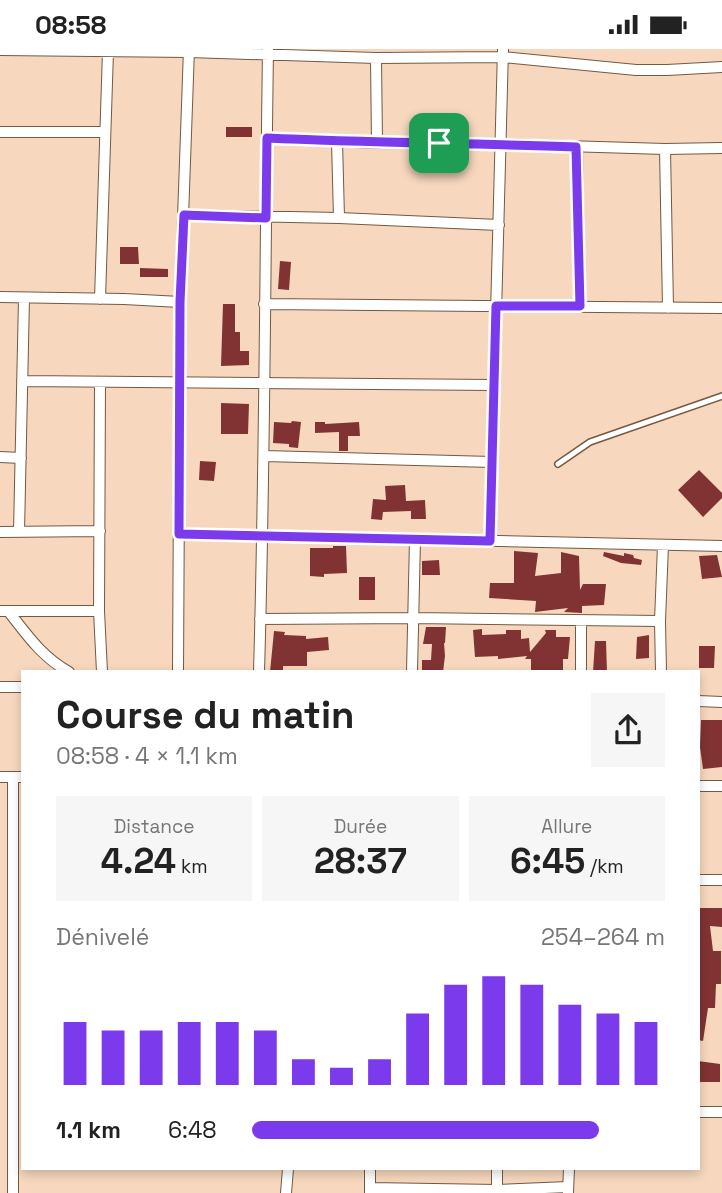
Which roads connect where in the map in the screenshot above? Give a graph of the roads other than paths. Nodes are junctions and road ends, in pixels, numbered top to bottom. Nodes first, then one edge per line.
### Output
1 (0, 50) edge
2 (189, 50) edge
3 (108, 51) junction
4 (268, 51) edge
5 (503, 53) edge
6 (376, 58) junction
7 (722, 67) edge
8 (0, 132) edge
9 (105, 132) junction
10 (267, 138) junction
11 (337, 141) junction
12 (377, 143) junction
13 (502, 144) junction
14 (576, 147) junction
15 (722, 148) edge
16 (665, 149) junction
17 (184, 215) junction
18 (266, 218) junction
19 (339, 218) junction
20 (499, 225) junction
21 (0, 297) edge
22 (24, 298) junction
23 (100, 299) junction
24 (180, 302) junction
25 (264, 304) junction
26 (496, 306) junction
27 (580, 306) junction
28 (667, 308) junction
29 (722, 308) edge
30 (22, 381) junction
31 (100, 382) junction
32 (179, 383) junction
33 (263, 383) junction
34 (494, 386) junction
35 (722, 396) edge
36 (264, 456) junction
37 (0, 457) edge
38 (21, 458) junction
39 (492, 462) junction
40 (558, 464) dead end
41 (100, 531) junction
42 (0, 532) edge
43 (19, 532) junction
44 (179, 534) junction
45 (261, 536) junction
46 (415, 539) junction
47 (490, 541) junction
48 (663, 545) junction
49 (722, 546) edge
50 (4, 611) edge
51 (99, 611) junction
52 (414, 618) junction
53 (260, 619) junction
54 (582, 621) junction
55 (660, 621) junction
56 (65, 670) edge
57 (102, 670) edge
58 (178, 670) edge
59 (259, 670) edge
60 (412, 670) edge
61 (581, 670) edge
62 (661, 670) edge
63 (0, 687) edge
64 (21, 687) edge
65 (700, 701) edge
66 (722, 702) edge
67 (0, 777) edge
68 (18, 777) edge
69 (700, 786) edge
70 (722, 786) edge
71 (0, 867) edge
72 (13, 868) junction
73 (700, 880) edge
74 (722, 880) edge
75 (0, 944) edge
76 (13, 945) junction
77 (13, 1025) junction
78 (0, 1026) edge
79 (700, 1112) edge
80 (722, 1112) edge
81 (288, 1170) edge
82 (370, 1170) edge
83 (497, 1170) edge
84 (569, 1170) edge
85 (0, 1175) edge
86 (13, 1175) junction
87 (497, 1190) junction
88 (568, 1190) edge
89 (370, 1191) edge
90 (13, 1193) edge
91 (286, 1193) edge

1 - 3 street
2 - 3 street
2 - 4 street
2 - 17 street
3 - 9 street
4 - 6 street
4 - 10 street
5 - 6 street
5 - 7 street
5 - 13 street
6 - 12 street
8 - 9 street
9 - 23 street
10 - 11 street
10 - 18 street
11 - 12 street
11 - 19 street
12 - 13 street
13 - 14 street
13 - 20 street
14 - 16 street
14 - 27 street
15 - 16 street
16 - 28 street
17 - 18 street
17 - 24 street
18 - 19 street
18 - 25 street
19 - 20 street
20 - 26 street
21 - 22 street
22 - 23 street
22 - 30 street
23 - 24 street
24 - 32 street
25 - 26 street
25 - 33 street
26 - 27 street
26 - 34 street
27 - 28 street
28 - 29 street
30 - 31 street
30 - 38 street
31 - 32 street
31 - 41 street
32 - 33 street
32 - 44 street
33 - 34 street
33 - 36 street
34 - 39 street
35 - 40 lane
36 - 39 street
36 - 45 street
37 - 38 street
38 - 43 street
39 - 47 street
41 - 43 street
41 - 51 street
42 - 43 street
44 - 45 street
44 - 58 street
45 - 46 street
45 - 53 street
46 - 47 street
46 - 52 street
47 - 48 street
48 - 49 street
48 - 55 street
50 - 51 street
50 - 56 street
51 - 57 street
52 - 53 street
52 - 54 street
52 - 60 street
53 - 59 street
54 - 55 street
54 - 61 street
55 - 62 street
63 - 64 street
65 - 66 street
67 - 68 street
68 - 72 street
69 - 70 street
71 - 72 street
72 - 76 street
73 - 74 street
75 - 76 street
76 - 77 street
77 - 78 street
77 - 86 street
79 - 80 street
81 - 91 street
82 - 89 street
83 - 87 street
84 - 88 street
85 - 86 street
86 - 90 street
87 - 88 street
87 - 89 street

